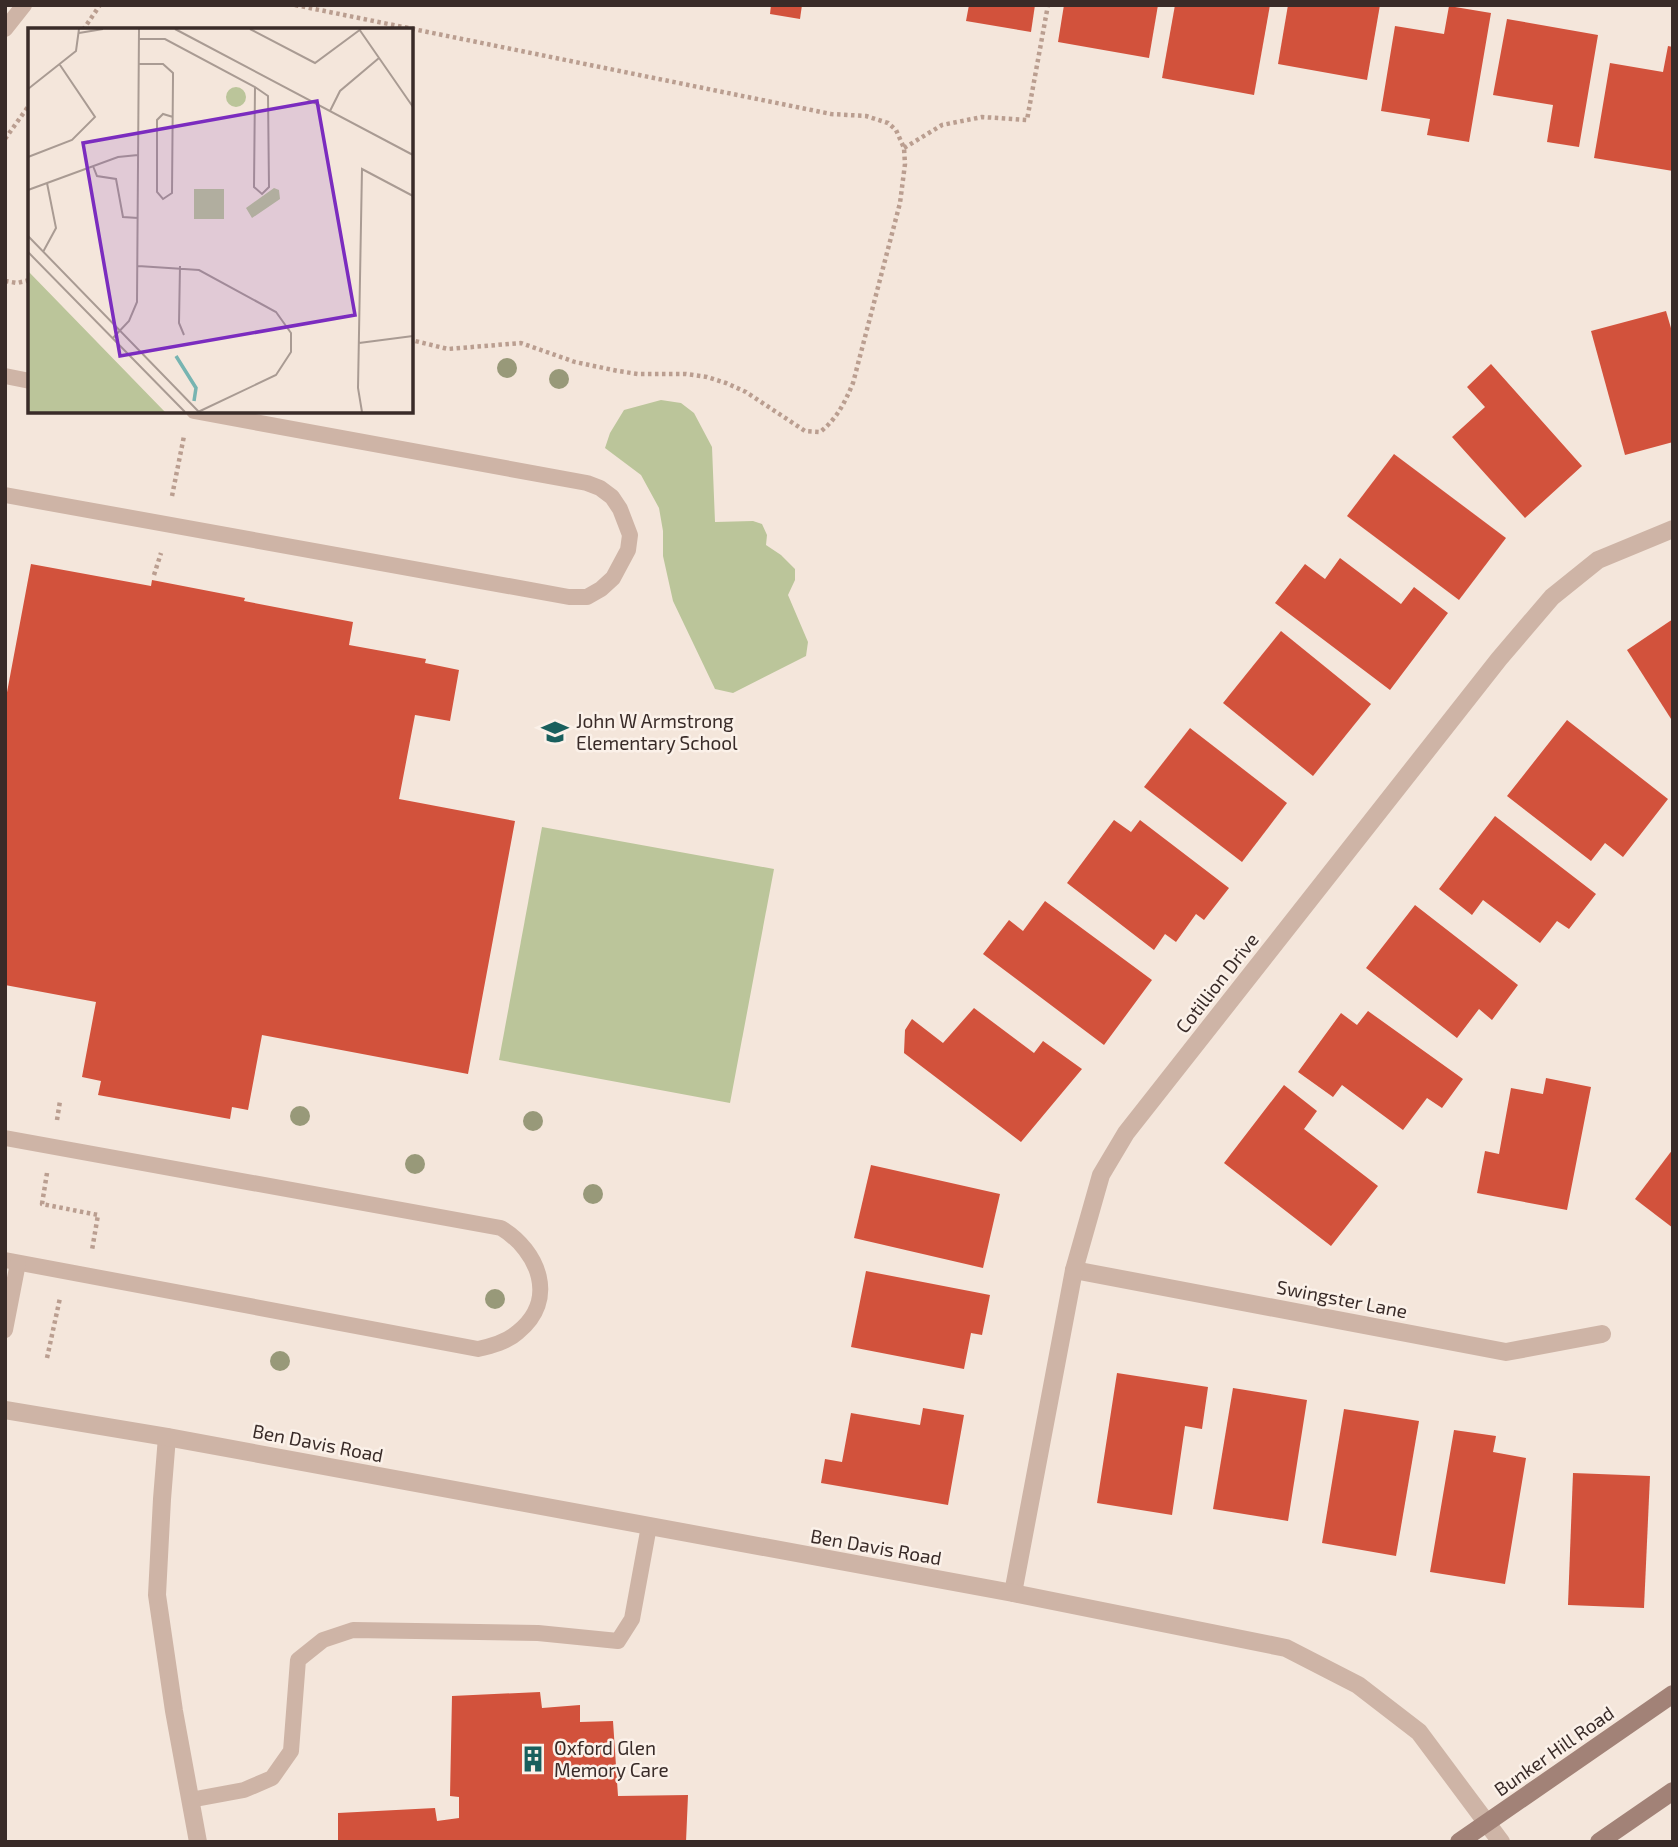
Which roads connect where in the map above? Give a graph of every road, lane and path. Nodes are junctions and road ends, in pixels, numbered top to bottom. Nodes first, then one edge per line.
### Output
1 (24, 5) edge
2 (100, 5) edge
3 (295, 5) edge
4 (1048, 5) edge
5 (84, 28) edge
6 (408, 28) edge
7 (5, 29) edge
8 (413, 29) edge
9 (28, 107) edge
10 (5, 139) edge
11 (904, 148) junction
12 (28, 280) edge
13 (5, 281) edge
14 (413, 340) edge
15 (5, 376) edge
16 (28, 381) edge
17 (205, 413) edge
18 (5, 495) edge
19 (1673, 529) edge
20 (60, 1101) dead end
21 (5, 1138) edge
22 (52, 1146) junction
23 (11, 1261) edge
24 (1074, 1270) junction
25 (87, 1275) junction
26 (5, 1331) edge
27 (1602, 1334) dead end
28 (47, 1358) dead end
29 (5, 1410) edge
30 (167, 1437) junction
31 (649, 1526) junction
32 (1013, 1593) junction
33 (1673, 1694) edge
34 (1673, 1791) edge
35 (190, 1800) junction
36 (1487, 1822) junction
37 (198, 1842) edge
38 (1459, 1842) edge
39 (1501, 1842) edge
40 (1599, 1842) edge

1 - 7 lane
2 - 5 path
3 - 6 path
4 - 11 path
8 - 11 path
9 - 10 path
11 - 14 path
12 - 13 path
15 - 16 lane
17 - 18 lane
19 - 24 street, Cotillion Drive
20 - 22 path
21 - 22 lane
22 - 25 path
22 - 25 lane
23 - 25 lane
23 - 26 lane
24 - 27 street, Swingster Lane
24 - 32 street, Cotillion Drive
25 - 28 path
29 - 30 street, Ben Davis Road
30 - 31 street, Ben Davis Road
30 - 35 street
31 - 32 street, Ben Davis Road
31 - 35 lane
32 - 36 street, Ben Davis Road
33 - 36 main road, Bunker Hill Road
34 - 40 main road
35 - 37 street
36 - 38 main road, Bunker Hill Road
36 - 39 street, Ben Davis Road

